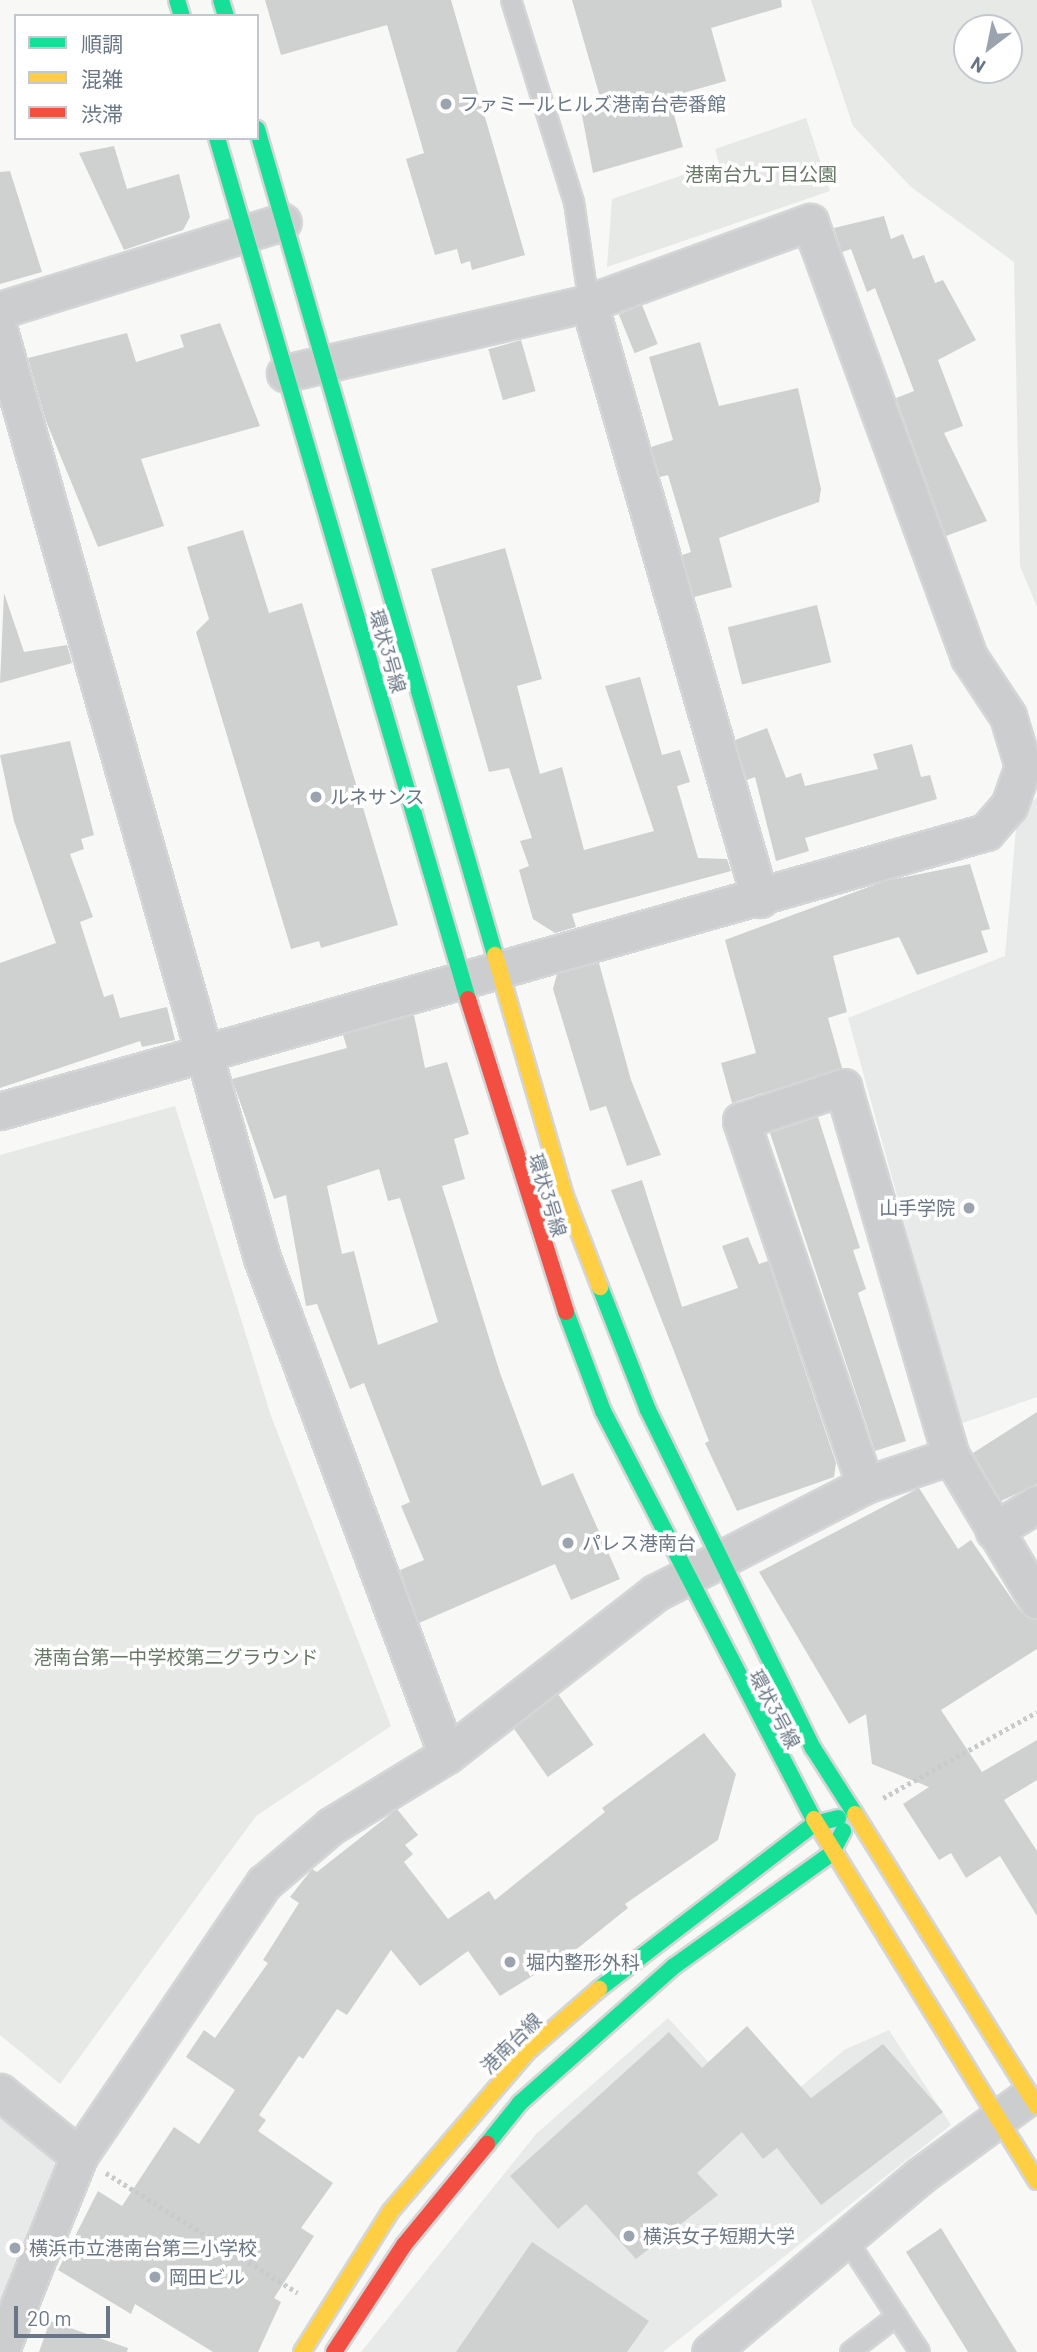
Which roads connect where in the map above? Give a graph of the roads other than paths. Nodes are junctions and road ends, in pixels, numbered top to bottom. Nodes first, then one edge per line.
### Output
1 (511, 0) edge
2 (259, 136) edge
3 (218, 140) edge
4 (283, 222) junction
5 (244, 234) junction
6 (589, 303) junction
7 (0, 310) edge
8 (0, 334) edge
9 (323, 364) junction
10 (285, 373) junction
11 (760, 900) junction
12 (500, 971) junction
13 (463, 981) junction
14 (200, 1052) junction
15 (0, 1111) edge
16 (951, 1456) junction
17 (865, 1485) junction
18 (1037, 1504) edge
19 (994, 1531) junction
20 (715, 1558) junction
21 (681, 1578) junction
22 (1037, 1600) edge
23 (447, 1755) junction
24 (851, 1815) junction
25 (814, 1824) junction
26 (831, 1854) junction
27 (0, 2092) edge
28 (1035, 2098) edge
29 (997, 2115) junction
30 (79, 2156) junction
31 (1037, 2181) edge
32 (845, 2237) junction
33 (897, 2316) junction
34 (0, 2352) edge
35 (302, 2352) edge
36 (334, 2352) edge
37 (710, 2352) edge
38 (850, 2352) edge
39 (920, 2352) edge

1 - 6 lane
2 - 4 street, 環状3号線
3 - 5 street, 環状3号線
4 - 5 street
4 - 9 street, 環状3号線
5 - 7 street
5 - 10 street, 環状3号線
6 - 9 street
6 - 11 street
6 - 11 street
8 - 14 street
9 - 10 street
9 - 12 street, 環状3号線
10 - 13 street, 環状3号線
11 - 12 street
12 - 13 street
12 - 20 street, 環状3号線
13 - 14 street
13 - 21 street, 環状3号線
14 - 15 street
14 - 23 street
16 - 17 street
16 - 17 street
16 - 19 street
17 - 20 street
18 - 19 street
19 - 22 street
20 - 21 street
20 - 24 street, 環状3号線
21 - 23 street
21 - 25 street, 環状3号線
23 - 30 street
24 - 25 street
24 - 26 street
24 - 28 street, 環状3号線
25 - 26 street, 環状3号線
25 - 35 street, 港南台線
26 - 29 street, 環状3号線
26 - 36 street
27 - 30 street
28 - 29 street
29 - 31 street, 環状3号線
29 - 32 street
30 - 34 street
32 - 33 lane
32 - 37 street
33 - 38 lane
33 - 39 lane

